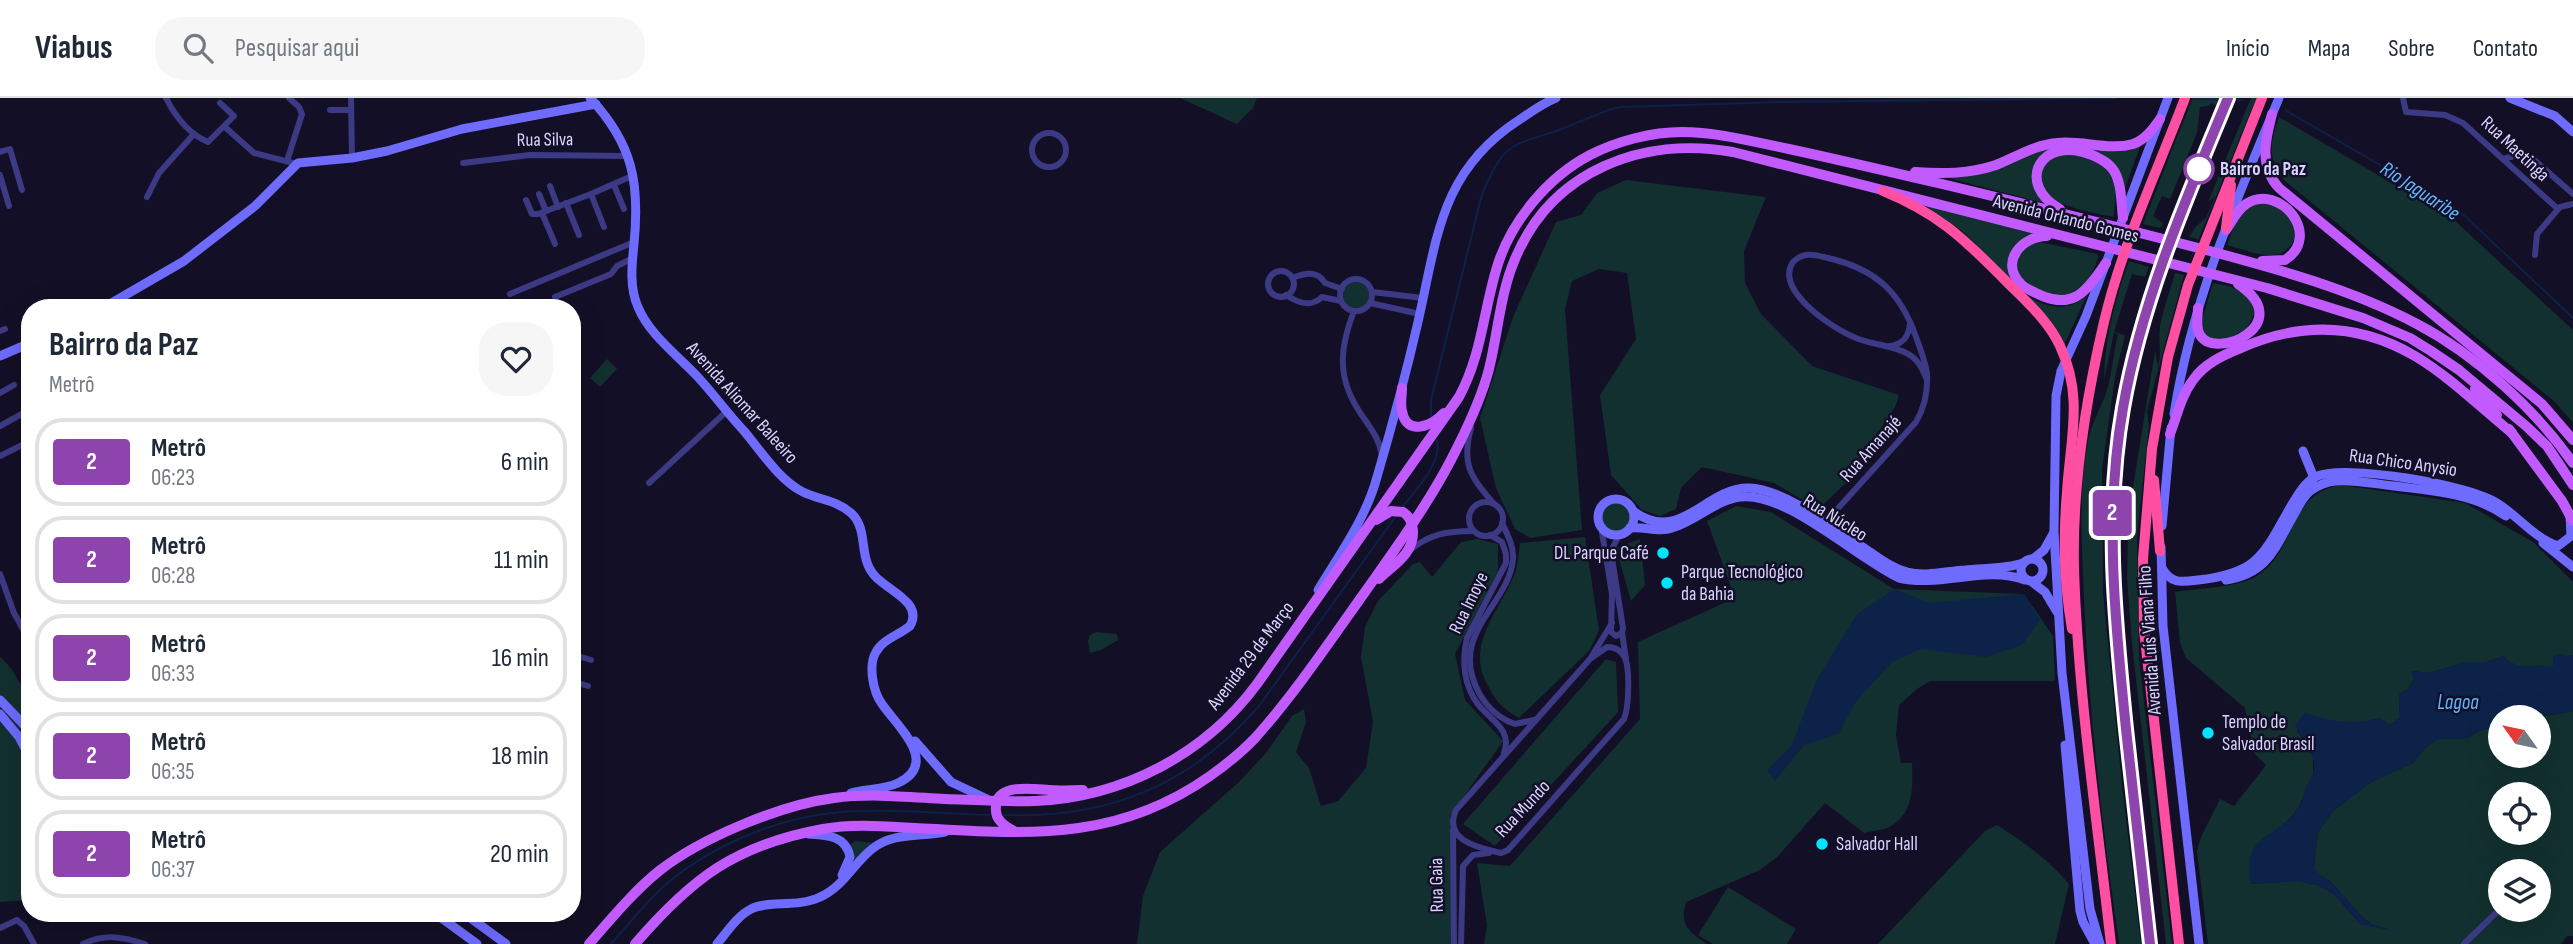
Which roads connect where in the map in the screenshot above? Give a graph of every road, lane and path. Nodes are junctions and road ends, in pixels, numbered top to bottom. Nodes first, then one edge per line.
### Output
1 (166, 98) edge
2 (289, 98) edge
3 (351, 98) edge
4 (1553, 98) edge
5 (2168, 98) edge
6 (2185, 98) edge
7 (2262, 98) edge
8 (2278, 98) edge
9 (2403, 98) edge
10 (2510, 98) edge
11 (593, 101) edge
12 (220, 103) dead end
13 (330, 110) dead end
14 (350, 110) junction
15 (2272, 114) junction
16 (2161, 117) junction
17 (225, 127) junction
18 (2573, 132) edge
19 (194, 134) junction
20 (1053, 134) joint
21 (1657, 134) joint
22 (0, 152) edge
23 (628, 156) junction
24 (352, 158) junction
25 (2503, 159) junction
26 (463, 163) dead end
27 (291, 164) junction
28 (1888, 170) junction
29 (2232, 171) junction
30 (634, 174) junction
31 (0, 175) edge
32 (614, 184) junction
33 (550, 186) dead end
34 (22, 190) dead end
35 (1883, 191) junction
36 (539, 194) dead end
37 (591, 194) junction
38 (2573, 194) edge
39 (147, 197) dead end
40 (526, 200) dead end
41 (566, 203) junction
42 (2573, 204) edge
43 (9, 206) dead end
44 (558, 206) junction
45 (624, 209) dead end
46 (2558, 209) junction
47 (544, 212) junction
48 (2076, 216) junction
49 (2123, 218) junction
50 (604, 227) dead end
51 (2226, 229) junction
52 (579, 235) dead end
53 (2074, 239) junction
54 (634, 242) junction
55 (555, 244) dead end
56 (2535, 255) dead end
57 (2232, 257) junction
58 (633, 258) junction
59 (2106, 263) junction
60 (1292, 278) junction
61 (2231, 279) junction
62 (1325, 284) junction
63 (1342, 289) junction
64 (1372, 292) junction
65 (510, 294) dead end
66 (1286, 295) junction
67 (555, 297) dead end
68 (1322, 297) junction
69 (1423, 298) junction
70 (123, 299) edge
71 (1341, 302) junction
72 (1370, 303) junction
73 (2199, 307) junction
74 (1354, 312) junction
75 (1420, 314) junction
76 (1911, 321) junction
77 (1879, 346) junction
78 (21, 347) edge
79 (0, 356) edge
80 (2459, 370) junction
81 (1927, 380) junction
82 (14, 385) dead end
83 (1402, 388) junction
84 (0, 393) edge
85 (1459, 397) junction
86 (1476, 408) junction
87 (727, 411) junction
88 (21, 414) edge
89 (0, 426) edge
90 (1392, 426) junction
91 (1371, 428) junction
92 (2512, 433) junction
93 (2171, 435) junction
94 (2573, 440) edge
95 (21, 446) edge
96 (2152, 449) junction
97 (2303, 450) dead end
98 (0, 456) edge
99 (1382, 459) junction
100 (2573, 463) edge
101 (2316, 482) junction
102 (649, 483) dead end
103 (2573, 485) edge
104 (1494, 505) junction
105 (1633, 511) junction
106 (2572, 518) edge
107 (1411, 522) junction
108 (1502, 523) junction
109 (1601, 526) junction
110 (1822, 526) junction
111 (1366, 527) junction
112 (1630, 528) junction
113 (1473, 531) junction
114 (2054, 533) junction
115 (1490, 535) junction
116 (1619, 535) junction
117 (2160, 551) junction
118 (1408, 552) junction
119 (2033, 559) junction
120 (2023, 563) junction
121 (2161, 566) junction
122 (2573, 567) edge
123 (0, 574) edge
124 (2029, 581) junction
125 (2162, 600) junction
126 (1347, 617) junction
127 (1612, 623) junction
128 (2060, 624) junction
129 (21, 626) edge
130 (1293, 631) junction
131 (1622, 633) junction
132 (581, 657) edge
133 (1590, 659) junction
134 (591, 660) dead end
135 (1626, 661) junction
136 (2062, 673) junction
137 (2082, 681) junction
138 (581, 684) edge
139 (587, 686) dead end
140 (0, 700) edge
141 (889, 712) junction
142 (0, 715) edge
143 (1538, 717) junction
144 (21, 722) edge
145 (21, 741) edge
146 (1499, 762) junction
147 (832, 798) junction
148 (994, 800) junction
149 (1453, 824) junction
150 (952, 830) junction
151 (1017, 833) junction
152 (802, 834) junction
153 (1501, 853) junction
154 (811, 901) junction
155 (2488, 920) edge
156 (447, 922) edge
157 (476, 922) edge
158 (0, 928) edge
159 (34, 944) edge
160 (82, 944) edge
161 (145, 944) edge
162 (477, 944) edge
163 (506, 944) edge
164 (589, 944) edge
165 (635, 944) edge
166 (717, 944) edge
167 (1454, 944) edge
168 (1461, 944) edge
169 (2095, 944) edge
170 (2100, 944) edge
171 (2111, 944) edge
172 (2179, 944) edge
173 (2199, 944) edge
174 (2465, 944) edge

1 - 19 street
2 - 27 street
3 - 14 street
4 - 69 main road
5 - 16 main road
6 - 137 highway
7 - 29 highway, Avenida Luís Viana Filho
8 - 15 main road, Avenida Luís Viana Filho
9 - 25 street, Rua Maetinga
10 - 18 main road
11 - 23 main road, Avenida Aliomar Baleeiro
11 - 24 main road
12 - 17 street
13 - 14 street
14 - 24 street
15 - 51 main road, Avenida Luís Viana Filho
15 - 94 main road
16 - 28 main road
16 - 49 main road
17 - 19 street
17 - 27 street
19 - 39 street
20 - 20 street
21 - 28 main road, Avenida Orlando Gomes
21 - 85 main road, Avenida 29 de Março
22 - 34 street
23 - 26 street, Rua Silva
23 - 30 main road, Avenida Aliomar Baleeiro
24 - 27 main road
25 - 38 street
25 - 46 street, Rua Maetinga
27 - 70 main road
28 - 48 main road, Avenida Orlando Gomes
29 - 51 highway
29 - 96 highway, Avenida Luís Viana Filho
30 - 32 street
30 - 54 main road, Avenida Aliomar Baleeiro
31 - 43 street
32 - 37 street
32 - 45 street
33 - 44 street
35 - 53 main road, Avenida Orlando Gomes
35 - 86 main road, Avenida Orlando Gomes
35 - 137 highway
36 - 47 street
37 - 41 street
37 - 50 street
40 - 47 street
41 - 44 street
41 - 52 street
42 - 46 street
44 - 47 street
46 - 56 street
47 - 55 street
48 - 49 main road
48 - 57 main road, Avenida Orlando Gomes
49 - 59 main road
51 - 57 main road
51 - 73 main road, Avenida Luís Viana Filho
53 - 59 main road
53 - 61 main road, Avenida Orlando Gomes
54 - 58 main road, Avenida Aliomar Baleeiro
54 - 65 street
57 - 100 main road, Avenida Orlando Gomes
58 - 67 street
58 - 87 main road, Avenida Aliomar Baleeiro
59 - 114 main road
60 - 62 street
60 - 66 street
60 - 66 street
61 - 73 main road
61 - 80 main road, Avenida Orlando Gomes
62 - 63 street
62 - 68 street
63 - 64 street
63 - 71 street
64 - 69 street
64 - 72 street
66 - 68 street
68 - 71 street
69 - 75 main road
71 - 74 street
72 - 74 street
72 - 75 street
73 - 93 main road, Avenida Luís Viana Filho
74 - 91 street
75 - 83 main road
76 - 77 street
76 - 77 street, Rua Amanajé
76 - 81 street, Rua Amanajé
77 - 81 street, Rua Amanajé
78 - 79 main road
80 - 92 main road
80 - 103 main road, Avenida Orlando Gomes
81 - 110 street, Rua Amanajé
82 - 84 street
83 - 85 main road
83 - 90 main road
85 - 111 main road, Avenida 29 de Março
86 - 104 street
86 - 107 main road
87 - 102 street
87 - 141 main road, Avenida Aliomar Baleeiro
88 - 89 street
90 - 91 street
90 - 99 main road
91 - 99 street
92 - 93 main road
92 - 106 main road
93 - 117 main road, Avenida Luís Viana Filho
95 - 98 street
96 - 117 highway
96 - 172 highway, Avenida Luís Viana Filho
97 - 101 main road
99 - 130 main road
101 - 106 main road, Rua Chico Anysio
101 - 121 main road
101 - 122 main road, Rua Chico Anysio
101 - 125 main road
104 - 108 street
104 - 113 street
105 - 109 main road
105 - 110 main road, Rua Núcleo
105 - 112 main road
107 - 111 main road
107 - 118 main road
107 - 126 main road
108 - 115 street
108 - 143 street, Rua Imoye
109 - 116 main road
109 - 127 street
110 - 112 main road, Rua Núcleo
110 - 120 main road, Rua Núcleo
110 - 124 main road, Rua Núcleo
111 - 130 main road, Avenida 29 de Março
112 - 116 main road
113 - 115 street
113 - 118 street
114 - 119 main road
114 - 128 main road
115 - 146 street, Rua Imoye
116 - 131 street, Rua Mundo
117 - 121 main road, Avenida Luís Viana Filho
118 - 126 main road
119 - 120 main road
119 - 124 main road
120 - 124 main road
121 - 125 main road, Avenida Luís Viana Filho
123 - 129 street
124 - 128 main road
125 - 173 main road, Avenida Luís Viana Filho
126 - 151 main road
127 - 131 street
127 - 133 street
128 - 136 main road
130 - 148 main road, Avenida 29 de Março
131 - 135 street, Rua Mundo
132 - 134 street
133 - 135 street
133 - 143 street
135 - 153 street, Rua Mundo
136 - 169 main road
136 - 170 main road
137 - 171 highway
138 - 139 street
140 - 144 main road
141 - 147 main road, Avenida Aliomar Baleeiro
141 - 148 main road, Avenida Aliomar Baleeiro
142 - 145 main road
143 - 146 street
146 - 149 street
147 - 148 main road
147 - 164 main road
148 - 151 main road
149 - 153 street, Rua Mundo
149 - 167 street, Rua Gaia
150 - 151 main road
150 - 152 main road
150 - 154 main road
152 - 154 main road
152 - 165 main road
153 - 168 street, Rua Gaia
154 - 166 main road
155 - 174 street
156 - 162 main road
157 - 163 main road
158 - 159 street
160 - 161 street

